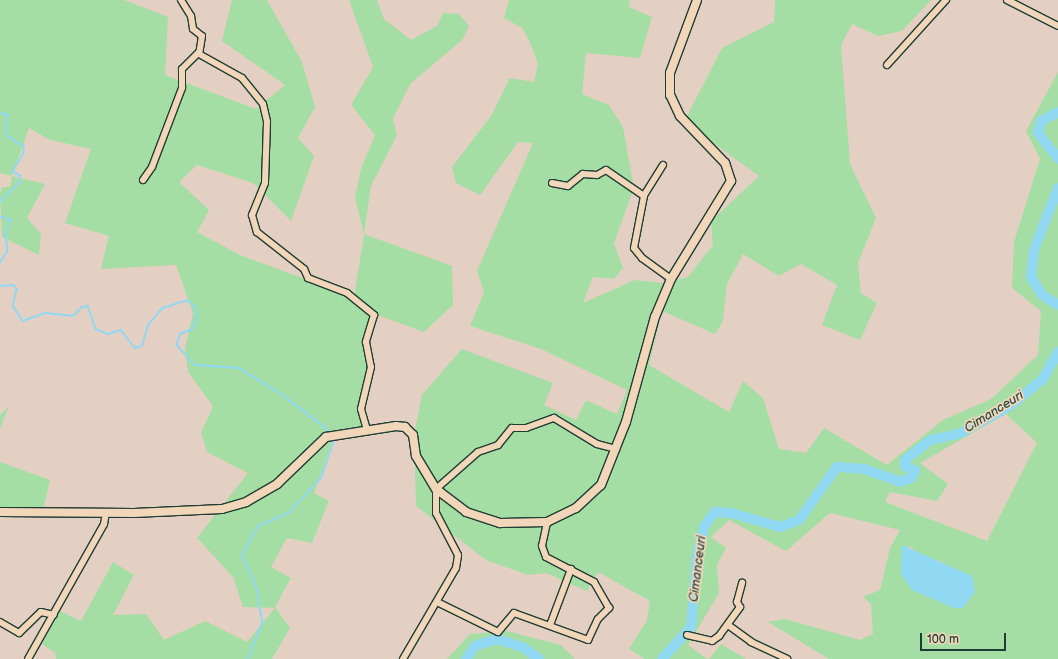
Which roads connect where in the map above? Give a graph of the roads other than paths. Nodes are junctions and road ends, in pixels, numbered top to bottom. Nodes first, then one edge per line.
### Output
1 (181, 0) edge
2 (697, 0) edge
3 (946, 0) edge
4 (1007, 0) edge
5 (1058, 26) edge
6 (199, 52) junction
7 (887, 65) dead end
8 (663, 165) dead end
9 (143, 180) dead end
10 (552, 183) dead end
11 (644, 196) junction
12 (672, 278) junction
13 (367, 430) junction
14 (616, 449) junction
15 (436, 489) junction
16 (0, 512) edge
17 (106, 514) junction
18 (547, 522) junction
19 (571, 569) junction
20 (742, 584) dead end
21 (437, 602) junction
22 (54, 615) junction
23 (0, 622) edge
24 (550, 625) junction
25 (728, 625) junction
26 (687, 635) dead end
27 (28, 659) edge
28 (403, 659) edge
29 (787, 659) edge

1 - 6 street
2 - 12 street
3 - 7 street
4 - 5 street
6 - 9 street
6 - 13 street
8 - 11 street
10 - 11 street
11 - 12 street
12 - 14 street
13 - 15 street
13 - 17 street
14 - 15 street
14 - 18 street
15 - 18 street
15 - 21 street
16 - 17 street
17 - 22 street
18 - 19 street
19 - 24 street
19 - 24 street
20 - 25 street
21 - 24 street
21 - 28 street
22 - 23 street
22 - 27 street
25 - 26 street
25 - 29 street

